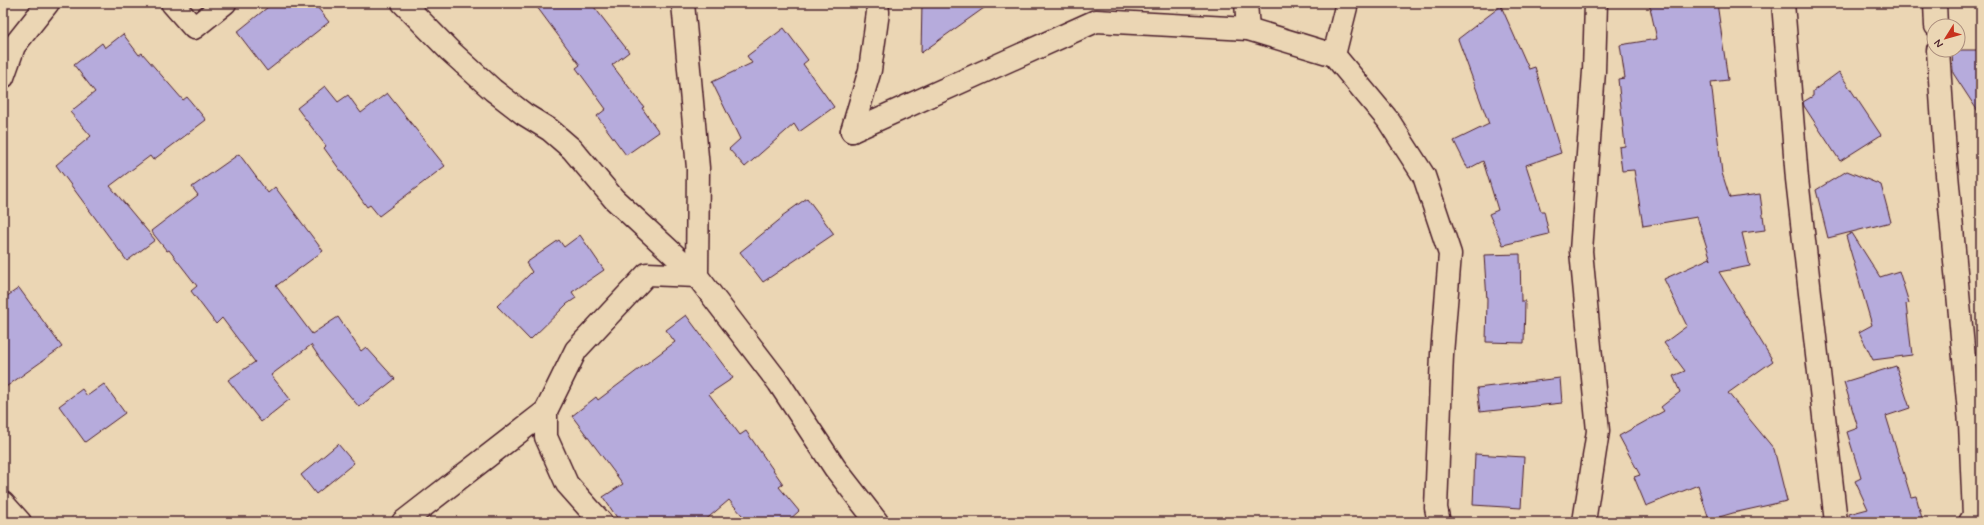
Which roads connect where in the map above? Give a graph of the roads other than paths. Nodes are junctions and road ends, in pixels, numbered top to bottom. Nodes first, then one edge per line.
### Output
1 (48, 3) edge
2 (172, 3) edge
3 (225, 3) edge
4 (403, 3) edge
5 (683, 3) edge
6 (876, 3) edge
7 (1246, 3) edge
8 (1347, 3) edge
9 (1596, 3) edge
10 (1783, 3) edge
11 (1935, 3) edge
12 (1094, 12) edge
13 (1936, 18) edge
14 (1248, 29) junction
15 (1334, 55) junction
16 (1939, 58) edge
17 (3, 77) edge
18 (697, 276) junction
19 (546, 412) junction
20 (3, 503) edge
21 (20, 522) edge
22 (403, 522) edge
23 (600, 522) edge
24 (877, 522) edge
25 (1439, 522) edge
26 (1584, 522) edge
27 (1836, 522) edge
28 (1970, 522) edge

1 - 17 street
2 - 3 street
4 - 18 street
5 - 18 street
6 - 12 street
7 - 14 street
8 - 15 street
9 - 26 street
10 - 27 street
11 - 13 street
12 - 14 street
14 - 15 street
15 - 25 street
16 - 28 street
18 - 19 street
18 - 24 street
19 - 22 street
19 - 23 street
20 - 21 street

